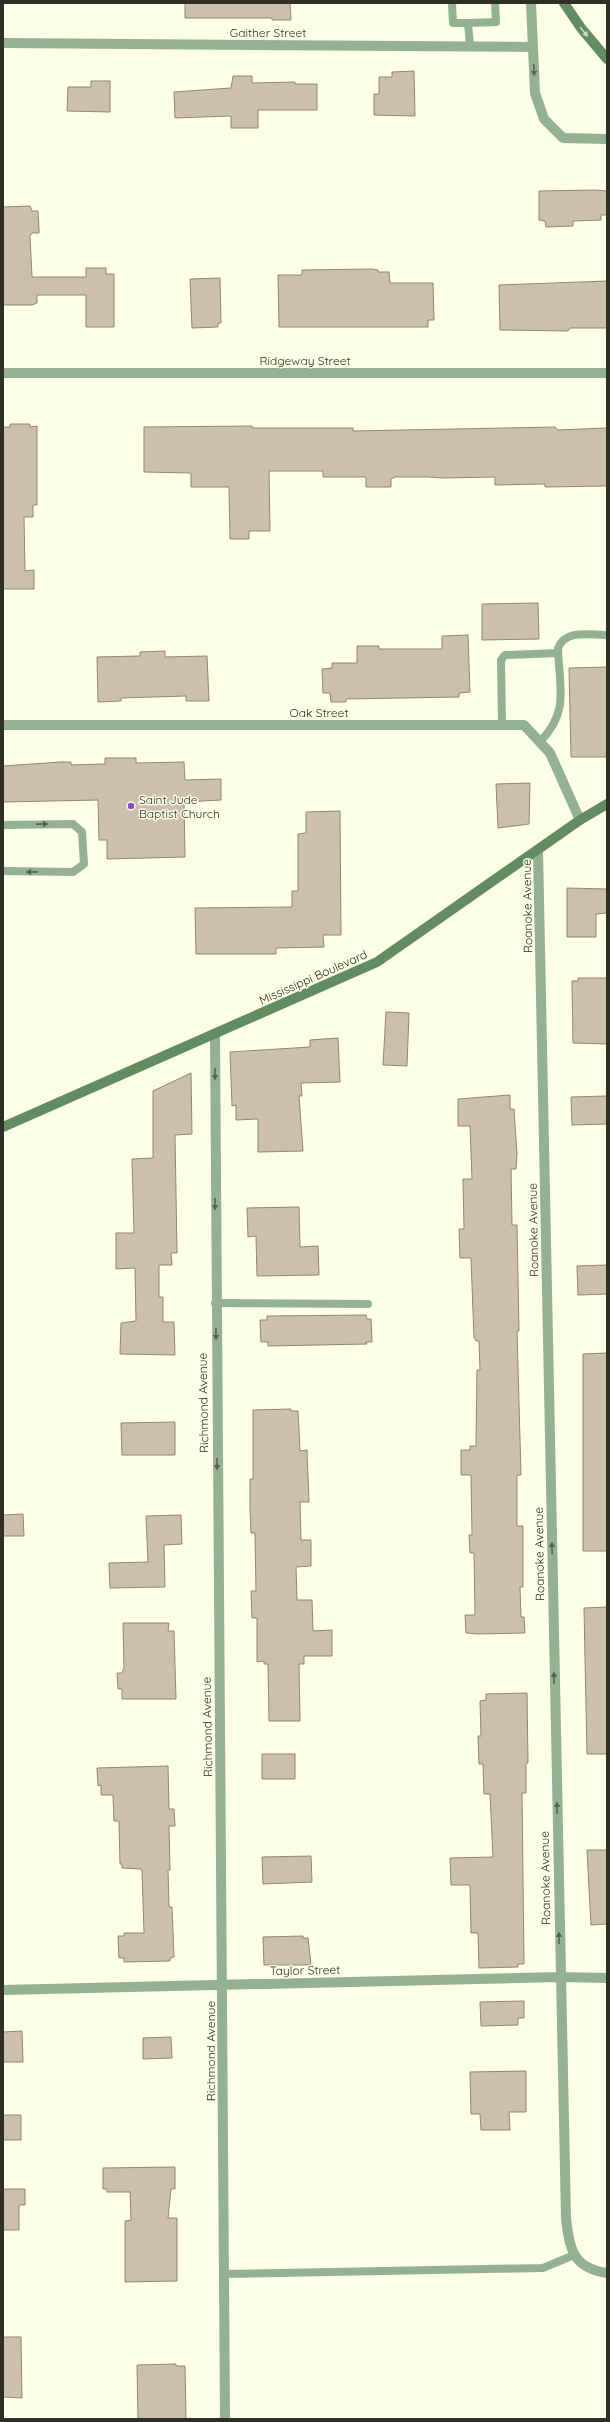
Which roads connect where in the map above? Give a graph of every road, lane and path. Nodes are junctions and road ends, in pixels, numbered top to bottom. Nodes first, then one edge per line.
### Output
1 (452, 3) edge
2 (496, 3) edge
3 (531, 3) edge
4 (564, 3) edge
5 (468, 23) junction
6 (3, 43) edge
7 (470, 46) junction
8 (532, 47) junction
9 (607, 59) edge
10 (607, 139) edge
11 (3, 373) edge
12 (607, 373) edge
13 (607, 635) edge
14 (558, 653) junction
15 (3, 725) edge
16 (502, 725) junction
17 (540, 742) junction
18 (607, 804) edge
19 (580, 820) junction
20 (3, 825) edge
21 (538, 850) junction
22 (3, 871) edge
23 (215, 1035) junction
24 (3, 1127) edge
25 (215, 1303) junction
26 (368, 1304) dead end
27 (560, 1977) junction
28 (607, 1978) edge
29 (223, 1985) junction
30 (3, 1990) edge
31 (574, 2256) junction
32 (607, 2273) edge
33 (224, 2274) junction
34 (225, 2419) edge

1 - 5 lane
2 - 5 lane
3 - 8 street
4 -> 9 main road
5 - 7 lane
6 - 7 street, Gaither Street
7 - 8 street, Gaither Street
8 -> 10 street
11 - 12 street, Ridgeway Street
13 - 14 lane
14 - 16 lane
14 - 17 lane
15 - 16 street, Oak Street
16 - 17 street, Oak Street
17 - 19 street, Oak Street
18 - 19 main road, Mississippi Boulevard
19 - 21 main road, Mississippi Boulevard
20 -> 22 lane
21 - 23 main road, Mississippi Boulevard
27 -> 21 street, Roanoke Avenue
23 - 24 main road, Mississippi Boulevard
23 -> 25 street, Richmond Avenue
25 - 26 lane
25 -> 29 street, Richmond Avenue
27 - 28 street, Taylor Street
27 - 29 street, Taylor Street
27 - 31 street, Roanoke Avenue
29 - 30 street, Taylor Street
29 - 33 street, Richmond Avenue
31 - 32 street
31 - 33 lane
33 - 34 street, Richmond Avenue

